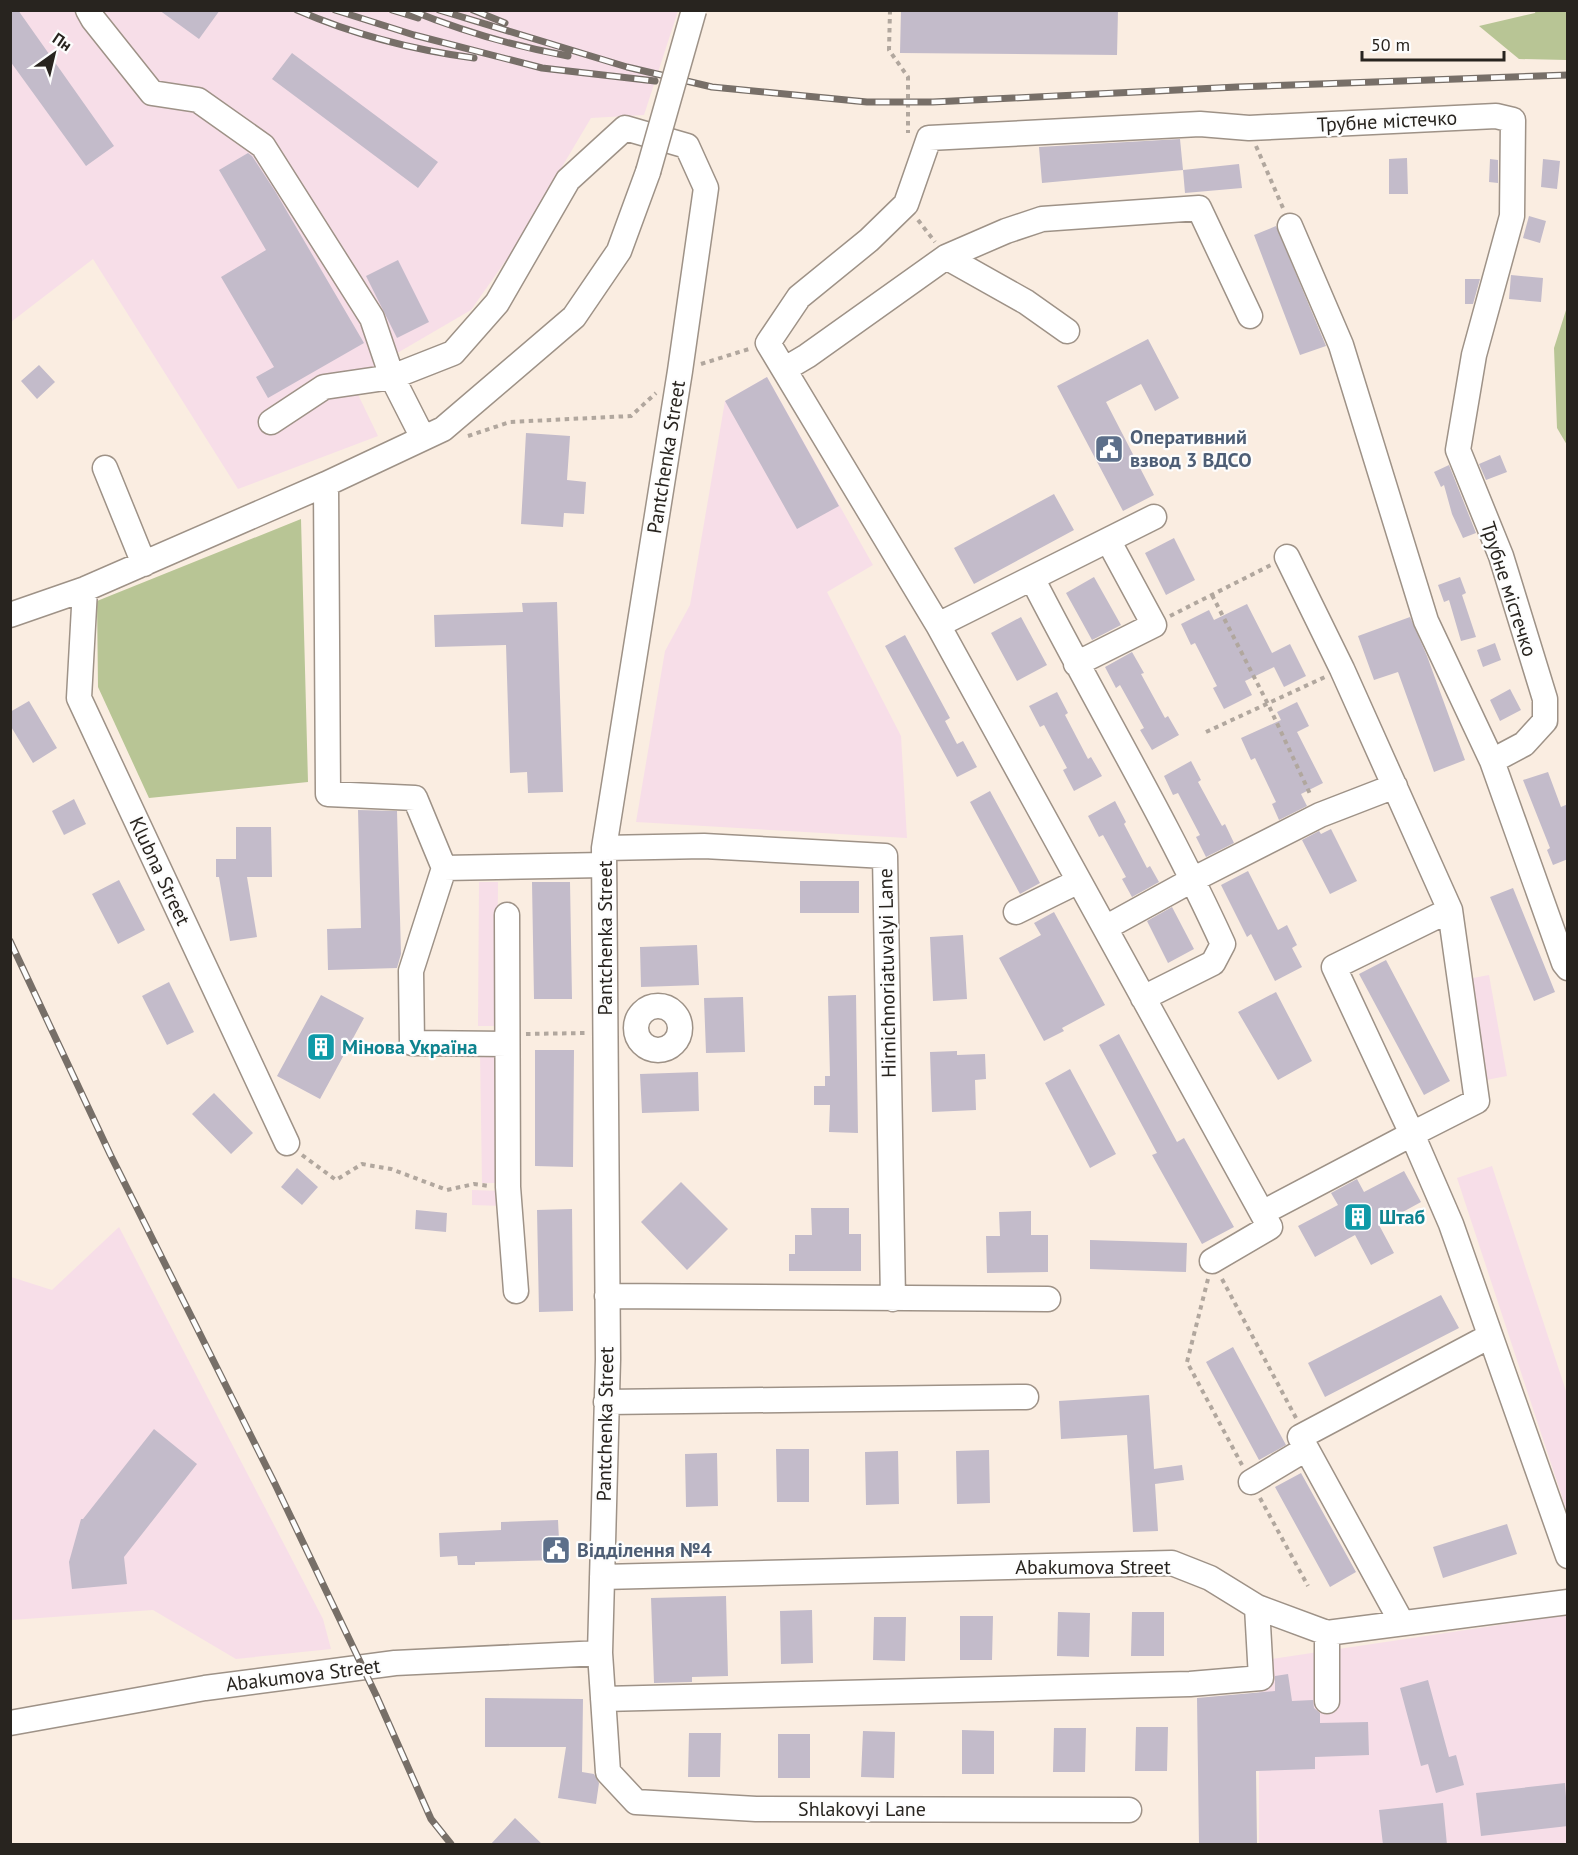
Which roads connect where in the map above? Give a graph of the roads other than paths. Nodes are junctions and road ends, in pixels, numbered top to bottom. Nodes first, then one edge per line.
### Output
1 (88, 10) edge
2 (694, 10) edge
3 (1290, 226) road end
4 (946, 257) junction
5 (1250, 316) dead end
6 (1067, 331) dead end
7 (784, 369) junction
8 (392, 377) junction
9 (271, 422) dead end
10 (433, 434) junction
11 (105, 468) dead end
12 (326, 484) junction
13 (1154, 517) dead end
14 (1108, 540) junction
15 (1287, 557) road end
16 (144, 564) junction
17 (1032, 578) junction
18 (85, 589) junction
19 (10, 615) edge
20 (938, 625) junction
21 (1076, 664) junction
22 (1492, 761) junction
23 (1395, 786) junction
24 (604, 857) junction
25 (444, 868) junction
26 (1194, 879) junction
27 (1079, 881) junction
28 (1450, 910) junction
29 (1016, 912) dead end
30 (507, 915) dead end
31 (1105, 928) junction
32 (1568, 968) edge
33 (1143, 998) junction
34 (635, 1030) dead end
35 (605, 1033) junction
36 (507, 1039) junction
37 (1412, 1134) junction
38 (287, 1143) road end
39 (1262, 1213) junction
40 (1212, 1261) road end
41 (516, 1291) dead end
42 (607, 1296) junction
43 (893, 1299) junction
44 (1048, 1299) dead end
45 (1490, 1336) junction
46 (1026, 1397) dead end
47 (606, 1402) junction
48 (1305, 1441) junction
49 (1251, 1482) road end
50 (1568, 1556) edge
51 (602, 1577) junction
52 (1568, 1602) edge
53 (1257, 1607) junction
54 (1402, 1623) junction
55 (1326, 1633) junction
56 (600, 1653) junction
57 (603, 1699) junction
58 (1327, 1701) dead end
59 (10, 1723) edge
60 (608, 1772) joint
61 (1129, 1810) dead end

1 - 8 street
2 - 10 street, bridge
3 - 22 street
4 - 5 street
4 - 6 street
4 - 7 street
7 - 20 street
7 - 22 street, Трубне містечко
8 - 9 street
8 - 10 street
8 - 24 street, Pantchenka Street
10 - 12 street
11 - 16 street
12 - 16 street
12 - 25 street
13 - 14 street
14 - 17 street
14 - 21 street
15 - 23 street
16 - 18 street
17 - 20 street
17 - 21 street
18 - 19 street
18 - 38 street, Klubna Street
20 - 27 street
21 - 26 street
22 - 32 street
23 - 26 street
23 - 28 street
24 - 25 street
24 - 35 street, Pantchenka Street
24 - 43 street, Hirnichnoriatuvalyi Lane
25 - 36 street
26 - 31 street
26 - 33 street
27 - 29 street
27 - 31 street
28 - 37 street
28 - 37 street
30 - 36 street
31 - 33 street
33 - 39 street
34 - 35 street
35 - 42 street, Pantchenka Street
36 - 41 street
37 - 39 street
37 - 45 street
39 - 40 street
42 - 43 street
42 - 47 street, Pantchenka Street
43 - 44 street
45 - 48 street
45 - 50 street
46 - 47 street
47 - 51 street, Pantchenka Street
48 - 49 street
48 - 54 street
51 - 53 street, Abakumova Street
51 - 56 street, Pantchenka Street
52 - 54 street, Abakumova Street
53 - 55 street, Abakumova Street
53 - 57 street
54 - 55 street, Abakumova Street
55 - 58 street
56 - 57 street, Pantchenka Street
56 - 59 street, Abakumova Street
57 - 60 street, Pantchenka Street
60 - 61 street, Shlakovyi Lane

